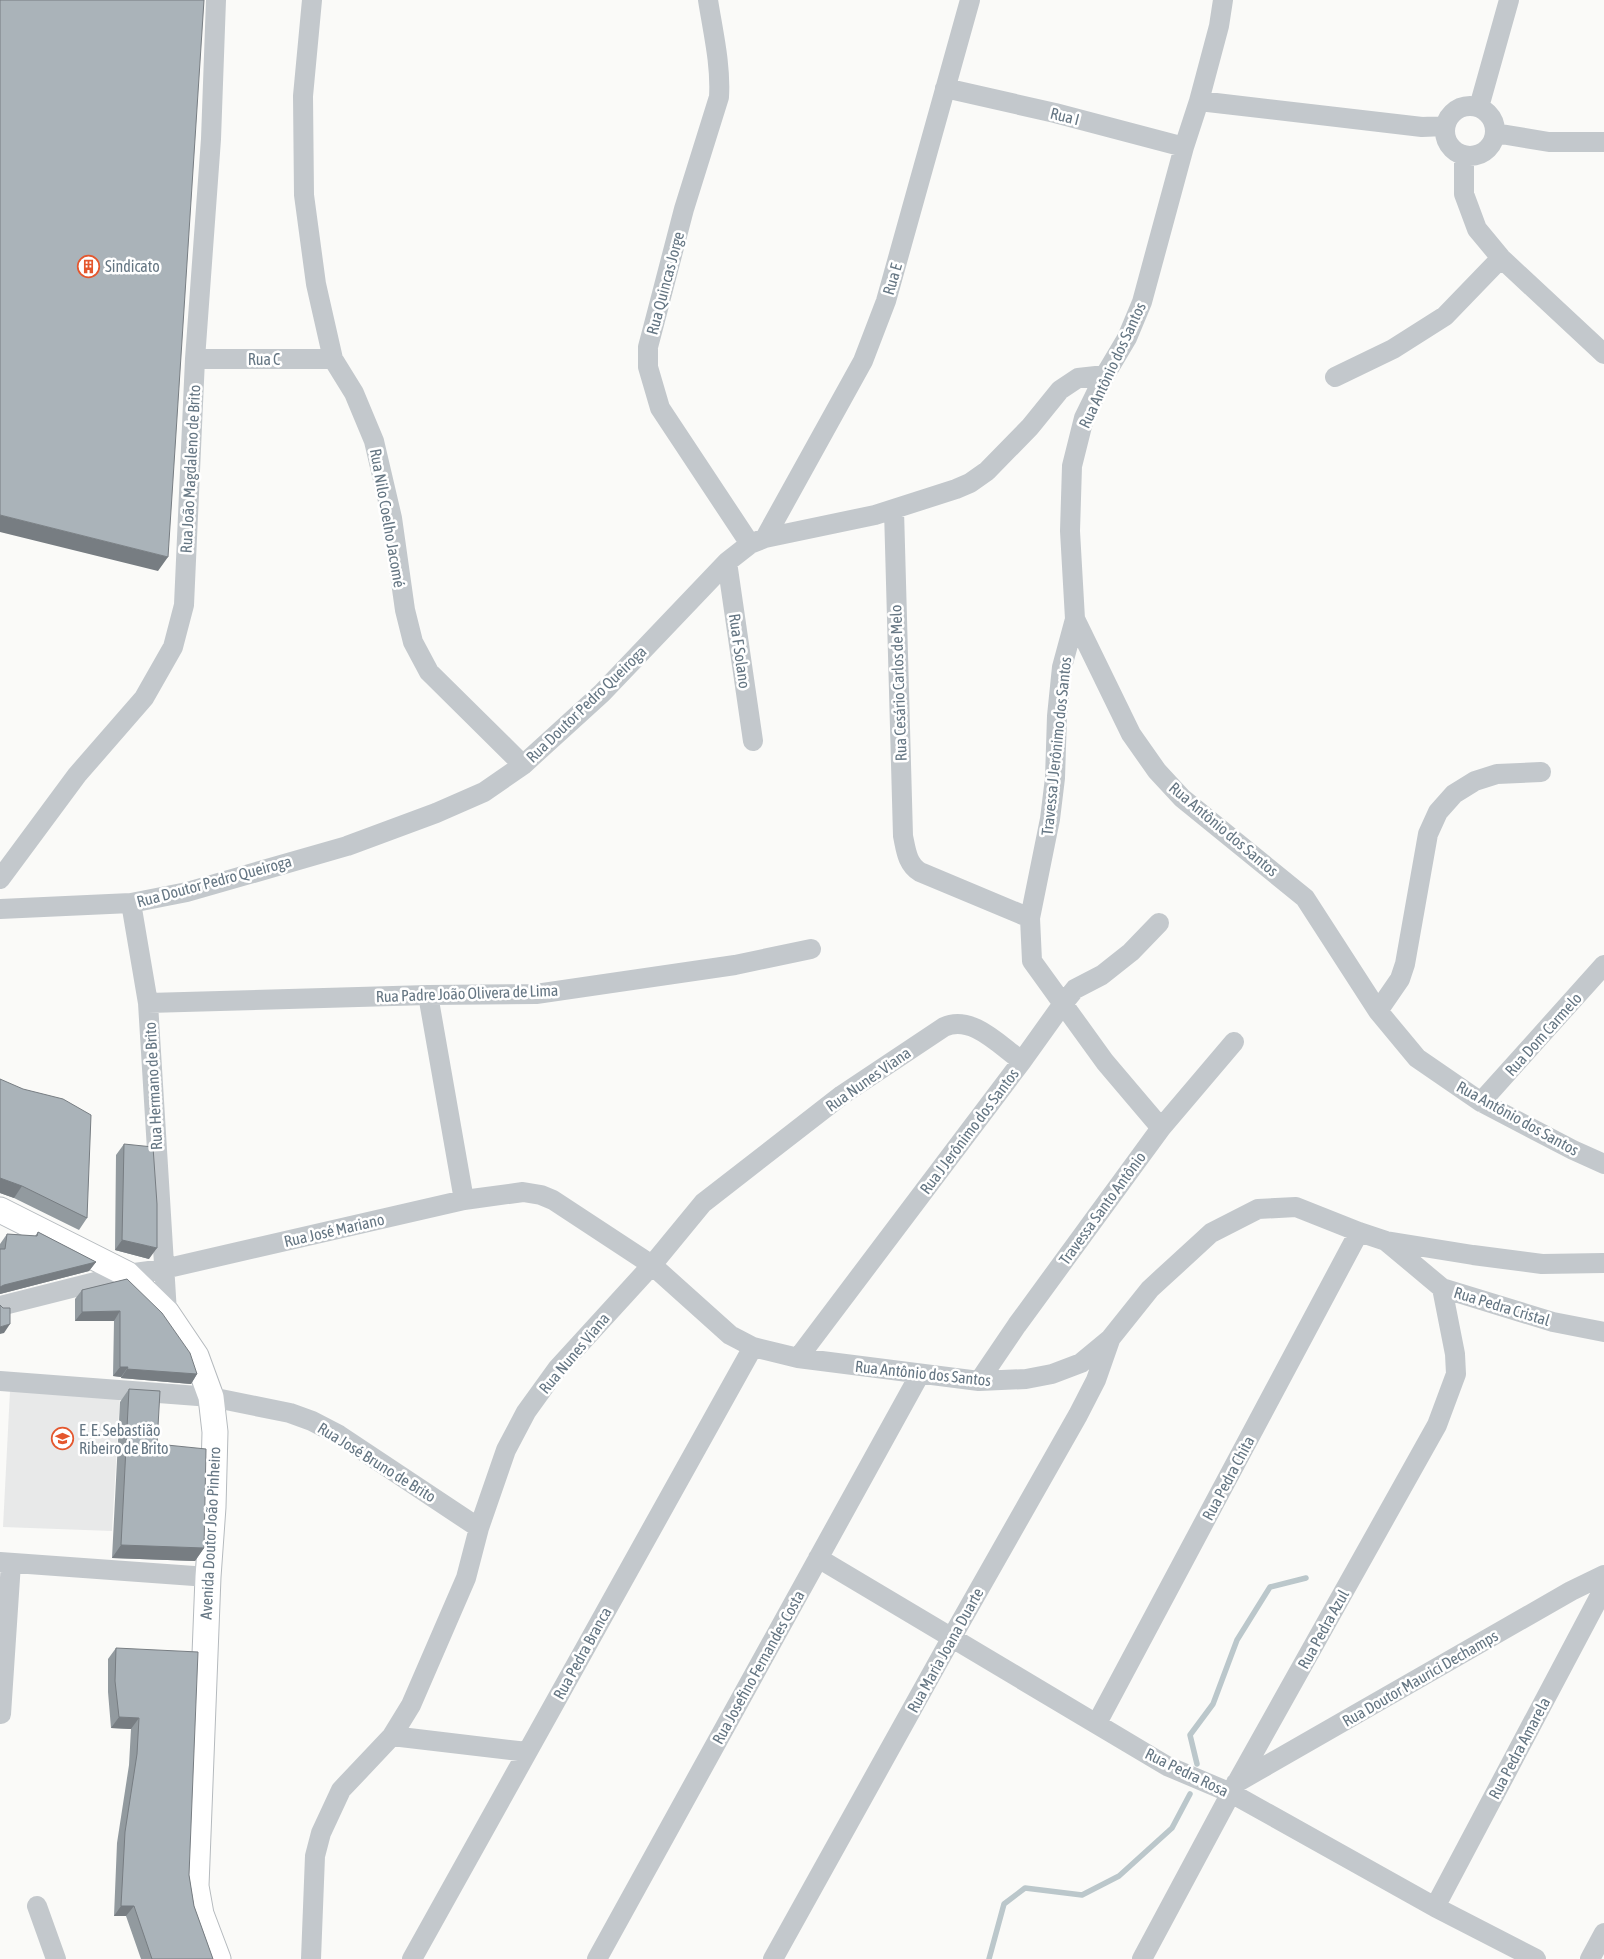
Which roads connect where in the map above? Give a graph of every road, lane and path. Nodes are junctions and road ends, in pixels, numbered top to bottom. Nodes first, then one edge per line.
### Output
1 (216, 0) edge
2 (312, 0) edge
3 (708, 0) edge
4 (970, 0) edge
5 (1223, 0) edge
6 (1508, 0) edge
7 (945, 88) junction
8 (1199, 101) junction
9 (1479, 108) junction
10 (1445, 126) junction
11 (1495, 133) junction
12 (1604, 142) edge
13 (1184, 147) junction
14 (1464, 156) junction
15 (1501, 258) junction
16 (1604, 354) edge
17 (333, 358) junction
18 (195, 359) junction
19 (1105, 375) junction
20 (1335, 376) dead end
21 (894, 510) junction
22 (757, 541) junction
23 (727, 562) junction
24 (1075, 619) junction
25 (753, 741) dead end
26 (523, 764) junction
27 (1541, 772) dead end
28 (0, 879) edge
29 (131, 904) junction
30 (0, 909) edge
31 (1030, 918) junction
32 (1159, 924) dead end
33 (811, 949) dead end
34 (1604, 965) edge
35 (428, 995) junction
36 (148, 1003) junction
37 (1062, 1004) junction
38 (1378, 1011) junction
39 (1234, 1042) dead end
40 (1022, 1061) junction
41 (1481, 1102) junction
42 (1161, 1128) junction
43 (1604, 1164) edge
44 (464, 1200) junction
45 (0, 1210) edge
46 (1359, 1232) junction
47 (1386, 1240) junction
48 (1604, 1263) edge
49 (652, 1265) junction
50 (164, 1269) junction
51 (127, 1274) junction
52 (1442, 1288) junction
53 (0, 1306) edge
54 (167, 1313) junction
55 (1604, 1332) edge
56 (1110, 1339) junction
57 (753, 1347) junction
58 (798, 1358) junction
59 (920, 1374) junction
60 (0, 1381) edge
61 (980, 1381) junction
62 (211, 1397) junction
63 (480, 1528) junction
64 (818, 1558) junction
65 (5, 1562) edge
66 (1604, 1575) edge
67 (208, 1577) junction
68 (1604, 1588) edge
69 (952, 1637) junction
70 (0, 1714) edge
71 (1097, 1723) junction
72 (392, 1736) junction
73 (527, 1752) junction
74 (1234, 1788) junction
75 (37, 1906) dead end
76 (1434, 1907) junction
77 (1604, 1933) edge
78 (56, 1959) edge
79 (218, 1959) edge
80 (311, 1959) edge
81 (412, 1959) edge
82 (597, 1959) edge
83 (773, 1959) edge
84 (1142, 1959) edge
85 (1536, 1959) edge
86 (1590, 1959) edge

1 - 18 street, Rua João Magdaleno de Brito
2 - 17 street, Rua Nilo Coelho Jacomé
3 - 22 street, Rua Quincas Jorge
4 - 7 street, Rua E
5 - 8 street, Rua Antônio dos Santos
6 - 9 street
7 - 13 street, Rua I
7 - 22 street, Rua E
8 - 10 street
8 - 13 street, Rua Antônio dos Santos
9 - 10 street
9 - 11 street
10 - 14 street
11 - 12 street
11 - 14 street
13 - 19 street, Rua Antônio dos Santos
14 - 15 street
15 - 16 street
15 - 20 street
17 - 18 street, Rua C
17 - 26 street, Rua Nilo Coelho Jacomé
18 - 28 street, Rua João Magdaleno de Brito
19 - 21 street, Rua Doutor Pedro Queiroga
19 - 24 street, Rua Antônio dos Santos
21 - 22 street, Rua Doutor Pedro Queiroga
21 - 31 street, Rua Cesário Carlos de Melo
22 - 23 street, Rua Doutor Pedro Queiroga
23 - 25 street, Rua F Solano
23 - 26 street, Rua Doutor Pedro Queiroga
24 - 31 street, Travessa J Jerônimo dos Santos
24 - 38 street, Rua Antônio dos Santos
26 - 29 street, Rua Doutor Pedro Queiroga
27 - 38 street
29 - 30 street, Rua Doutor Pedro Queiroga
29 - 36 street, Rua Hermano de Brito
31 - 37 street, Travessa J Jerônimo dos Santos
32 - 37 street, Rua J Jerônimo dos Santos
33 - 35 street, Rua Padre João Olivera de Lima
34 - 41 street, Rua Dom Carmelo
35 - 36 street, Rua Padre João Olivera de Lima
35 - 44 street
36 - 50 street, Rua Hermano de Brito
37 - 40 street, Rua J Jerônimo dos Santos
37 - 42 street, Travessa J Jerônimo dos Santos
38 - 41 street, Rua Antônio dos Santos
39 - 42 street, Travessa Santo Antônio
40 - 49 street, Rua Nunes Viana
40 - 58 street, Rua J Jerônimo dos Santos
41 - 43 street, Rua Antônio dos Santos
42 - 61 street, Travessa Santo Antônio
44 - 49 street, Rua José Mariano
44 - 50 street, Rua José Mariano
45 - 51 main road, Avenida Doutor João Pinheiro
46 - 47 street, Rua Antônio dos Santos
46 - 56 street, Rua Antônio dos Santos
46 - 71 street, Rua Pedra Chita
47 - 48 street, Rua Antônio dos Santos
47 - 52 street, Rua Pedra Cristal
49 - 57 street, Rua Antônio dos Santos
49 - 63 street, Rua Nunes Viana
50 - 51 street, Rua José Mariano
50 - 54 street, Rua Hermano de Brito
51 - 53 street, Rua José Mariano
51 - 54 main road, Avenida Doutor João Pinheiro
52 - 55 street, Rua Pedra Cristal
52 - 74 street, Rua Pedra Azul
54 - 62 main road, Avenida Doutor João Pinheiro
56 - 61 street, Rua Antônio dos Santos
56 - 69 street, Rua Maria Joana Duarte
57 - 58 street, Rua Antônio dos Santos
57 - 73 street, Rua Pedra Branca
58 - 59 street, Rua Antônio dos Santos
59 - 61 street, Rua Antônio dos Santos
59 - 64 street, Rua Josefino Fernandes Costa
60 - 62 street, Rua José Bruno de Brito
62 - 63 street, Rua José Bruno de Brito
62 - 67 main road, Avenida Doutor João Pinheiro
63 - 72 street, Rua Nunes Viana
64 - 69 street, Rua Pedra Rosa
64 - 82 street, Rua Josefino Fernandes Costa
65 - 67 street
65 - 70 street
66 - 74 street, Rua Doutor Maurici Dechamps
67 - 79 main road, Avenida Doutor João Pinheiro
68 - 76 street, Rua Pedra Amarela
69 - 71 street, Rua Pedra Rosa
69 - 83 street, Rua Maria Joana Duarte
71 - 74 street, Rua Pedra Rosa
72 - 73 street
72 - 80 street, Rua Nunes Viana
73 - 81 street, Rua Pedra Branca
74 - 76 street, Rua Pedra Rosa
74 - 84 street, Rua Pedra Azul
75 - 78 street
76 - 85 street, Rua Pedra Rosa
77 - 86 street

